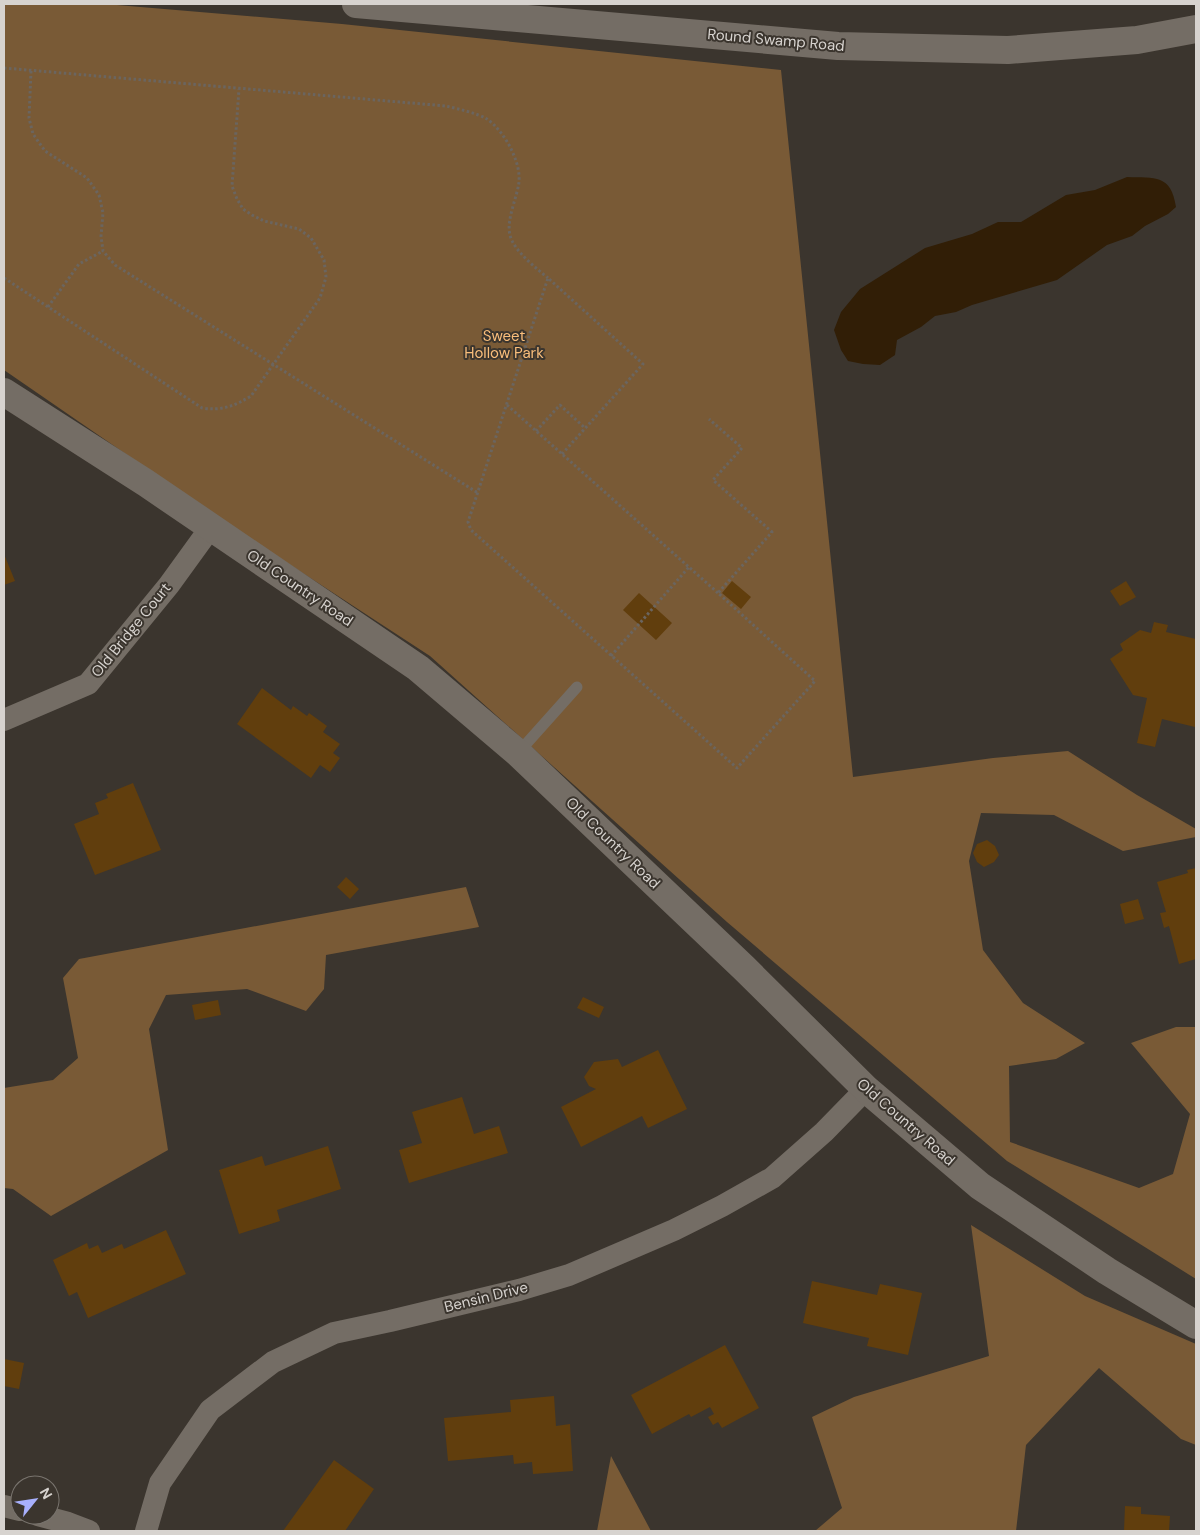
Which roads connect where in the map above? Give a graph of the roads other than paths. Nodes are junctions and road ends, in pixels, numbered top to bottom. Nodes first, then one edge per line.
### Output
1 (356, 4) edge
2 (1196, 29) edge
3 (4, 392) edge
4 (212, 527) junction
5 (577, 687) dead end
6 (4, 720) edge
7 (518, 753) junction
8 (866, 1089) junction
9 (1196, 1325) edge
10 (60, 1521) edge
11 (89, 1531) edge
12 (146, 1531) edge

1 - 2 main road, Round Swamp Road
3 - 4 main road, Old Country Road
4 - 6 street, Old Bridge Court
4 - 7 main road, Old Country Road
5 - 7 lane
7 - 8 main road, Old Country Road
8 - 9 main road, Old Country Road
8 - 12 street, Bensin Drive
10 - 11 street

